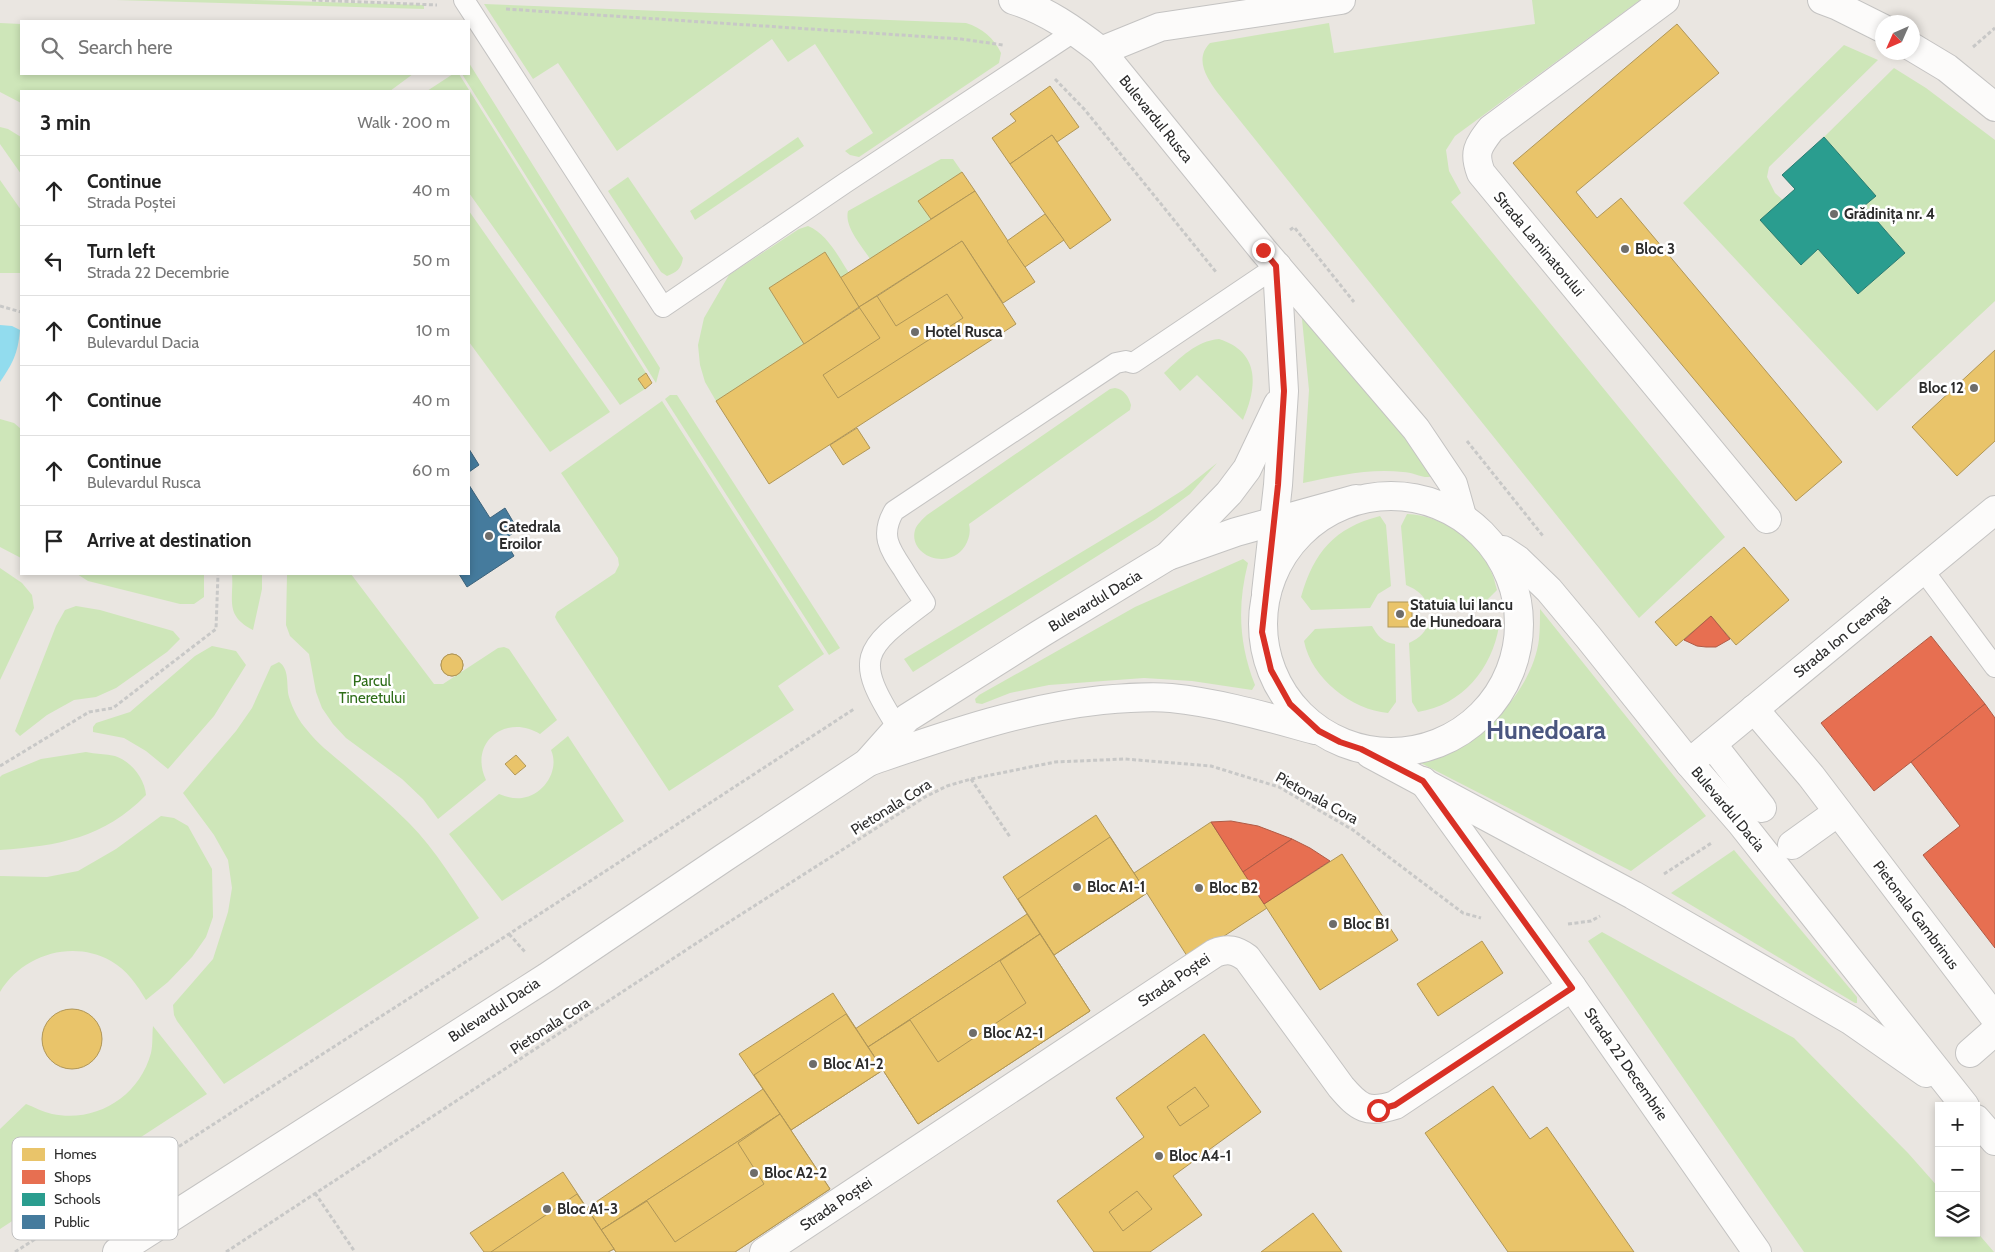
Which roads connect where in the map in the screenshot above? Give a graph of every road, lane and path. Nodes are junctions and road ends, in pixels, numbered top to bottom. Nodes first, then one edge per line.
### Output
1 (312, 0) edge
2 (1013, 0) edge
3 (1341, 0) edge
4 (1665, 0) edge
5 (1822, 0) edge
6 (466, 3) edge
7 (1875, 24) edge
8 (1075, 31) junction
9 (1101, 51) junction
10 (1920, 51) edge
11 (1034, 58) junction
12 (1995, 107) edge
13 (1276, 266) junction
14 (1221, 278) dead end
15 (0, 306) edge
16 (20, 312) edge
17 (1284, 391) junction
18 (1356, 499) junction
19 (1995, 510) edge
20 (1462, 516) junction
21 (1766, 519) dead end
22 (1274, 521) junction
23 (1486, 536) junction
24 (1168, 556) junction
25 (1923, 570) junction
26 (218, 575) edge
27 (1266, 593) junction
28 (1995, 667) edge
29 (876, 694) junction
30 (1754, 709) junction
31 (898, 728) junction
32 (1319, 731) junction
33 (1712, 744) junction
34 (1361, 749) junction
35 (867, 763) junction
36 (1689, 763) junction
37 (0, 766) edge
38 (971, 779) junction
39 (1423, 781) junction
40 (1838, 812) junction
41 (1751, 816) junction
42 (1010, 837) dead end
43 (1792, 845) dead end
44 (1633, 895) junction
45 (1482, 918) dead end
46 (1565, 925) dead end
47 (1572, 988) junction
48 (1995, 1018) edge
49 (1995, 1031) edge
50 (1970, 1053) dead end
51 (1960, 1100) edge
52 (1980, 1124) edge
53 (1995, 1141) edge
54 (178, 1147) edge
55 (315, 1193) junction
56 (178, 1213) edge
57 (34, 1240) edge
58 (136, 1240) edge
59 (15, 1252) edge
60 (117, 1252) edge
61 (226, 1252) edge
62 (355, 1252) edge
63 (764, 1252) edge
64 (1757, 1252) edge

1 - 6 path
2 - 8 street, Bulevardul Rusca
3 - 9 street
4 - 21 street, Strada Laminatorului
5 - 7 street
6 - 11 path
6 - 11 lane
8 - 9 street, Bulevardul Rusca
8 - 11 lane
9 - 13 street, Bulevardul Rusca
10 - 12 street
11 - 14 path
13 - 17 street
13 - 20 street, Bulevardul Rusca
13 - 29 lane
15 - 16 path
17 - 22 street
17 - 24 street
18 - 20 street
18 - 22 street, Bulevardul Dacia
18 - 27 street
19 - 25 street, Strada Ion Creangă
20 - 23 street
22 - 24 street, Bulevardul Dacia
22 - 27 street
23 - 34 street
23 - 36 street, Bulevardul Dacia
24 - 31 street, Bulevardul Dacia
25 - 28 lane
25 - 30 street, Strada Ion Creangă
26 - 37 path
27 - 32 street
29 - 31 lane
29 - 54 path
30 - 33 street, Strada Ion Creangă
30 - 40 street, Pietonala Gambrinus
31 - 35 street, Bulevardul Dacia
32 - 34 street
32 - 35 street, Bulevardul Dacia
33 - 36 street, Strada Ion Creangă
33 - 41 street
34 - 39 street, Bulevardul Dacia
35 - 56 street, Bulevardul Dacia
36 - 41 street, Bulevardul Dacia
38 - 42 path
38 - 45 path, Pietonala Cora
38 - 55 path, Pietonala Cora
39 - 44 street, Bulevardul Dacia
39 - 47 street, Strada 22 Decembrie
40 - 43 street
40 - 48 street, Pietonala Gambrinus
41 - 44 path
41 - 51 street, Bulevardul Dacia
44 - 46 path
44 - 51 street, Bulevardul Dacia
47 - 63 street, Strada Poștei
47 - 64 street, Strada 22 Decembrie
49 - 50 street
52 - 53 street
55 - 61 path, Pietonala Cora
55 - 62 path
57 - 59 path
58 - 60 street, Bulevardul Dacia

